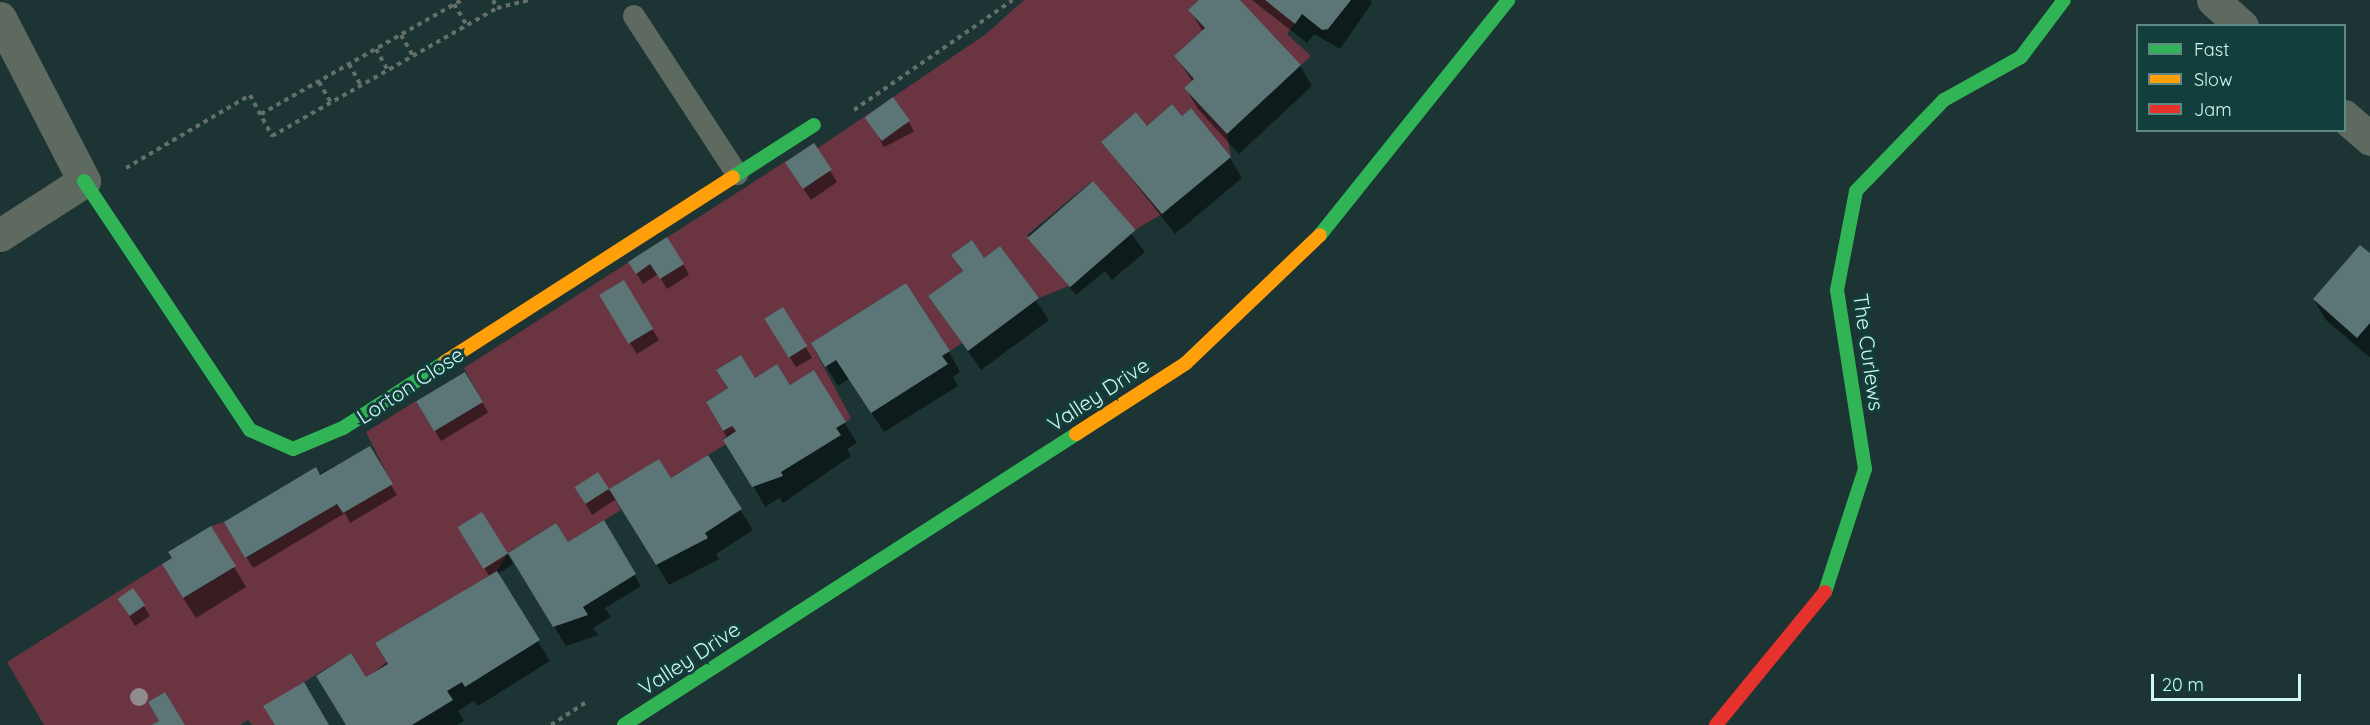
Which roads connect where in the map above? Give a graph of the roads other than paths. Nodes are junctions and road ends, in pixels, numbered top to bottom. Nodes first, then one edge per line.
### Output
1 (1508, 0) edge
2 (2064, 0) edge
3 (2213, 0) edge
4 (634, 16) dead end
5 (0, 18) edge
6 (2240, 24) edge
7 (2346, 118) edge
8 (814, 125) road end
9 (2370, 139) edge
10 (738, 174) junction
11 (87, 185) junction
12 (0, 235) edge
13 (624, 725) edge
14 (1716, 725) edge

1 - 13 street, Valley Drive
2 - 14 street, The Curlews
3 - 6 street
4 - 10 lane
5 - 11 street, Lorton Close
7 - 9 street
8 - 10 street, Lorton Close
10 - 11 street, Lorton Close
11 - 12 street

